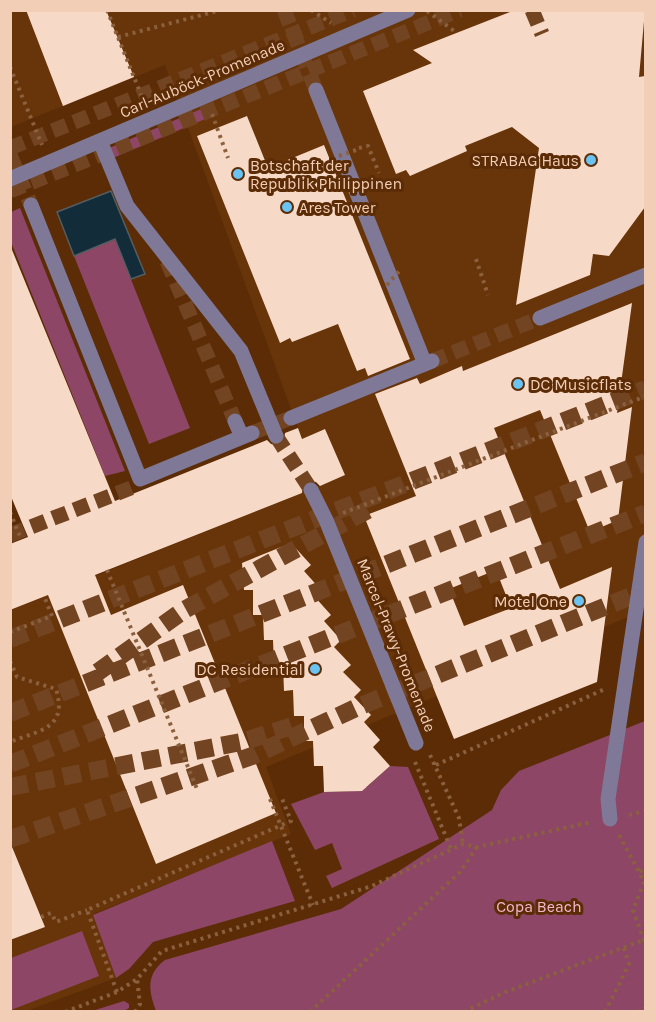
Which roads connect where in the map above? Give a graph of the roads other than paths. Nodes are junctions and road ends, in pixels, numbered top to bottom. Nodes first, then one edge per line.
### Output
1 (408, 10) edge
2 (316, 90) tunnel mouth
3 (100, 141) junction
4 (10, 179) tunnel mouth
5 (31, 205) tunnel mouth
6 (645, 275) edge
7 (540, 318) tunnel mouth
8 (291, 418) tunnel mouth
9 (235, 421) tunnel mouth
10 (276, 436) tunnel mouth
11 (311, 490) tunnel mouth
12 (645, 542) edge
13 (416, 743) road end
14 (610, 819) road end

1 - 3 street, Carl-Auböck-Promenade
2 - 8 street
3 - 4 street, Carl-Auböck-Promenade
3 - 10 street
5 - 9 street
6 - 7 street
11 - 13 street, Marcel-Prawy-Promenade
12 - 14 street

